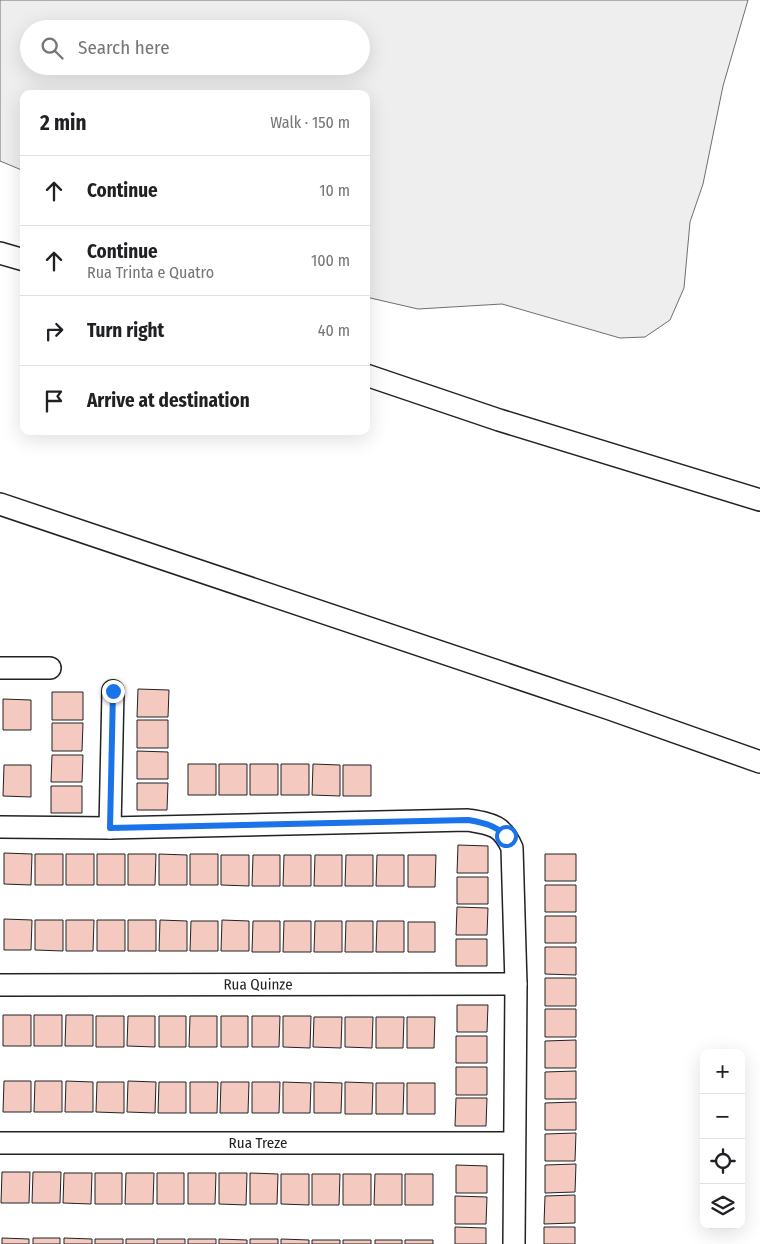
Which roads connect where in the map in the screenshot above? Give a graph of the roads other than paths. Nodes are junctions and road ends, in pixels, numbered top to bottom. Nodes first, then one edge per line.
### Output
1 (0, 253) edge
2 (20, 259) edge
3 (370, 376) edge
4 (760, 500) edge
5 (0, 504) edge
6 (0, 668) edge
7 (50, 668) dead end
8 (113, 691) dead end
9 (760, 762) edge
10 (0, 827) edge
11 (110, 828) junction
12 (516, 984) junction
13 (0, 985) edge
14 (0, 1143) edge
15 (514, 1143) junction
16 (514, 1244) edge

1 - 2 street
3 - 4 street
5 - 9 street
6 - 7 street
8 - 11 street
10 - 11 street
11 - 12 street
12 - 13 street, Rua Quinze
12 - 15 street
14 - 15 street, Rua Treze
15 - 16 street

